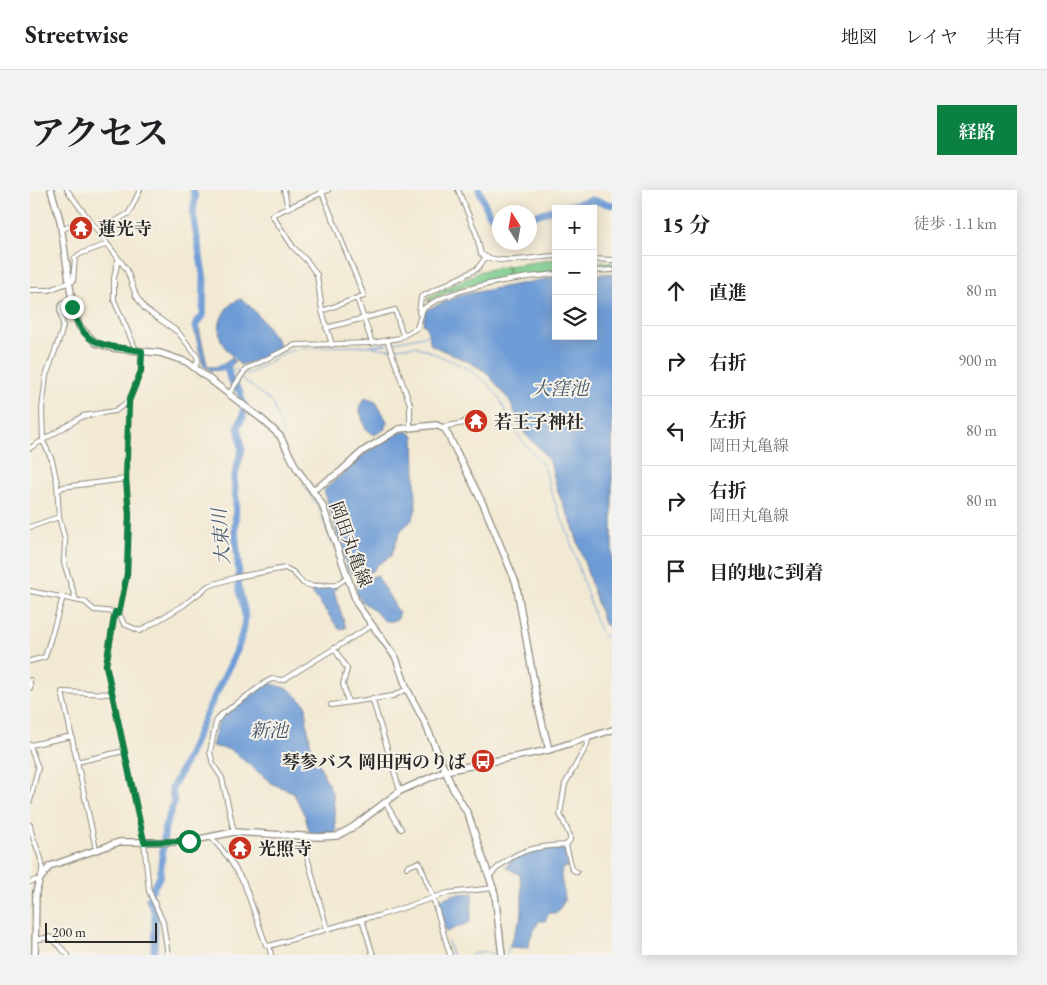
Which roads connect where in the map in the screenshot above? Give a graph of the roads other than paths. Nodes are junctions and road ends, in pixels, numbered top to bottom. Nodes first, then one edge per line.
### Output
1 (51, 190) edge
2 (67, 190) edge
3 (140, 190) edge
4 (284, 190) edge
5 (328, 190) edge
6 (458, 190) edge
7 (322, 191) edge
8 (288, 208) junction
9 (87, 216) junction
10 (62, 230) junction
11 (98, 232) junction
12 (107, 244) junction
13 (552, 256) edge
14 (486, 257) junction
15 (597, 259) edge
16 (118, 260) junction
17 (612, 260) edge
18 (612, 270) edge
19 (597, 271) edge
20 (552, 275) edge
21 (69, 282) junction
22 (30, 290) edge
23 (71, 298) junction
24 (357, 298) junction
25 (322, 311) junction
26 (419, 316) junction
27 (363, 318) junction
28 (326, 328) junction
29 (402, 336) junction
30 (372, 343) junction
31 (332, 344) junction
32 (388, 345) junction
33 (139, 351) junction
34 (195, 368) junction
35 (229, 394) junction
36 (129, 401) junction
37 (481, 414) dead end
38 (410, 426) junction
39 (442, 427) junction
40 (42, 441) junction
41 (30, 448) edge
42 (126, 479) junction
43 (58, 490) junction
44 (313, 490) junction
45 (59, 517) junction
46 (30, 527) edge
47 (346, 578) junction
48 (30, 591) edge
49 (63, 597) junction
50 (76, 600) junction
51 (117, 612) junction
52 (371, 626) junction
53 (334, 648) junction
54 (30, 661) edge
55 (30, 680) edge
56 (30, 688) edge
57 (407, 689) junction
58 (112, 694) junction
59 (372, 698) junction
60 (348, 702) junction
61 (331, 705) dead end
62 (612, 730) edge
63 (72, 736) junction
64 (588, 739) junction
65 (30, 745) edge
66 (549, 750) junction
67 (124, 751) junction
68 (77, 762) junction
69 (445, 771) junction
70 (400, 792) junction
71 (30, 801) edge
72 (385, 802) junction
73 (30, 825) edge
74 (401, 829) dead end
75 (234, 832) junction
76 (211, 837) junction
77 (144, 842) junction
78 (303, 842) dead end
79 (566, 845) junction
80 (96, 849) junction
81 (407, 867) dead end
82 (577, 872) dead end
83 (490, 875) junction
84 (40, 879) junction
85 (30, 882) edge
86 (494, 888) junction
87 (432, 898) junction
88 (362, 919) junction
89 (326, 929) junction
90 (35, 940) junction
91 (269, 946) junction
92 (34, 955) edge
93 (68, 955) edge
94 (168, 955) edge
95 (271, 955) edge
96 (373, 955) edge
97 (450, 955) edge
98 (502, 955) edge

1 - 10 street, 岡田丸亀線
2 - 9 street
3 - 11 street
4 - 8 street
5 - 7 street
6 - 14 street
7 - 8 street
7 - 24 street
8 - 25 street
9 - 10 street
9 - 11 street
10 - 21 street, 岡田丸亀線
11 - 12 street
12 - 16 street
12 - 21 street
13 - 14 street
14 - 26 street
15 - 17 street
16 - 33 street
16 - 34 street
18 - 19 street
20 - 26 street
21 - 22 street
21 - 23 street, 岡田丸亀線
23 - 33 street, 岡田丸亀線
23 - 40 street
24 - 25 street
24 - 27 street
25 - 28 street
26 - 29 street
27 - 28 street
27 - 29 street
27 - 30 street
28 - 31 street
29 - 32 street
30 - 31 street
30 - 32 street
31 - 35 street
32 - 38 street
33 - 34 street, 岡田丸亀線
33 - 36 street
34 - 35 street, 岡田丸亀線
35 - 44 street, 岡田丸亀線
36 - 40 street
36 - 42 street
37 - 39 street
38 - 39 street
38 - 44 street
39 - 66 street
40 - 41 street
40 - 43 street
42 - 43 street
42 - 51 street
43 - 45 street
44 - 47 street, 岡田丸亀線
45 - 46 street
45 - 50 street
47 - 51 street
47 - 52 street, 岡田丸亀線
48 - 49 street
49 - 50 street
49 - 54 street
50 - 51 street
51 - 58 street
52 - 53 street
52 - 57 street, 岡田丸亀線
53 - 60 street
53 - 75 street
55 - 56 street
57 - 59 street
57 - 69 street, 岡田丸亀線
58 - 63 street
58 - 67 street
59 - 60 street
59 - 70 street
60 - 61 street
62 - 64 street
63 - 65 street
63 - 68 street
64 - 66 street
64 - 79 street
65 - 71 street
66 - 69 street
67 - 68 street
67 - 77 street
68 - 80 street
69 - 70 street
69 - 83 street, 岡田丸亀線
70 - 72 street
72 - 74 street
72 - 75 street
73 - 84 street
75 - 76 street
76 - 77 street
76 - 91 street
77 - 80 street
77 - 94 street
78 - 89 street
79 - 82 street
79 - 83 street
80 - 84 street
81 - 87 street
83 - 86 street, 岡田丸亀線
84 - 85 street
84 - 90 street
86 - 87 street
86 - 98 street, 岡田丸亀線
87 - 88 street
87 - 97 street
88 - 89 street
88 - 96 street
89 - 91 street
90 - 92 street
90 - 93 street
91 - 95 street

